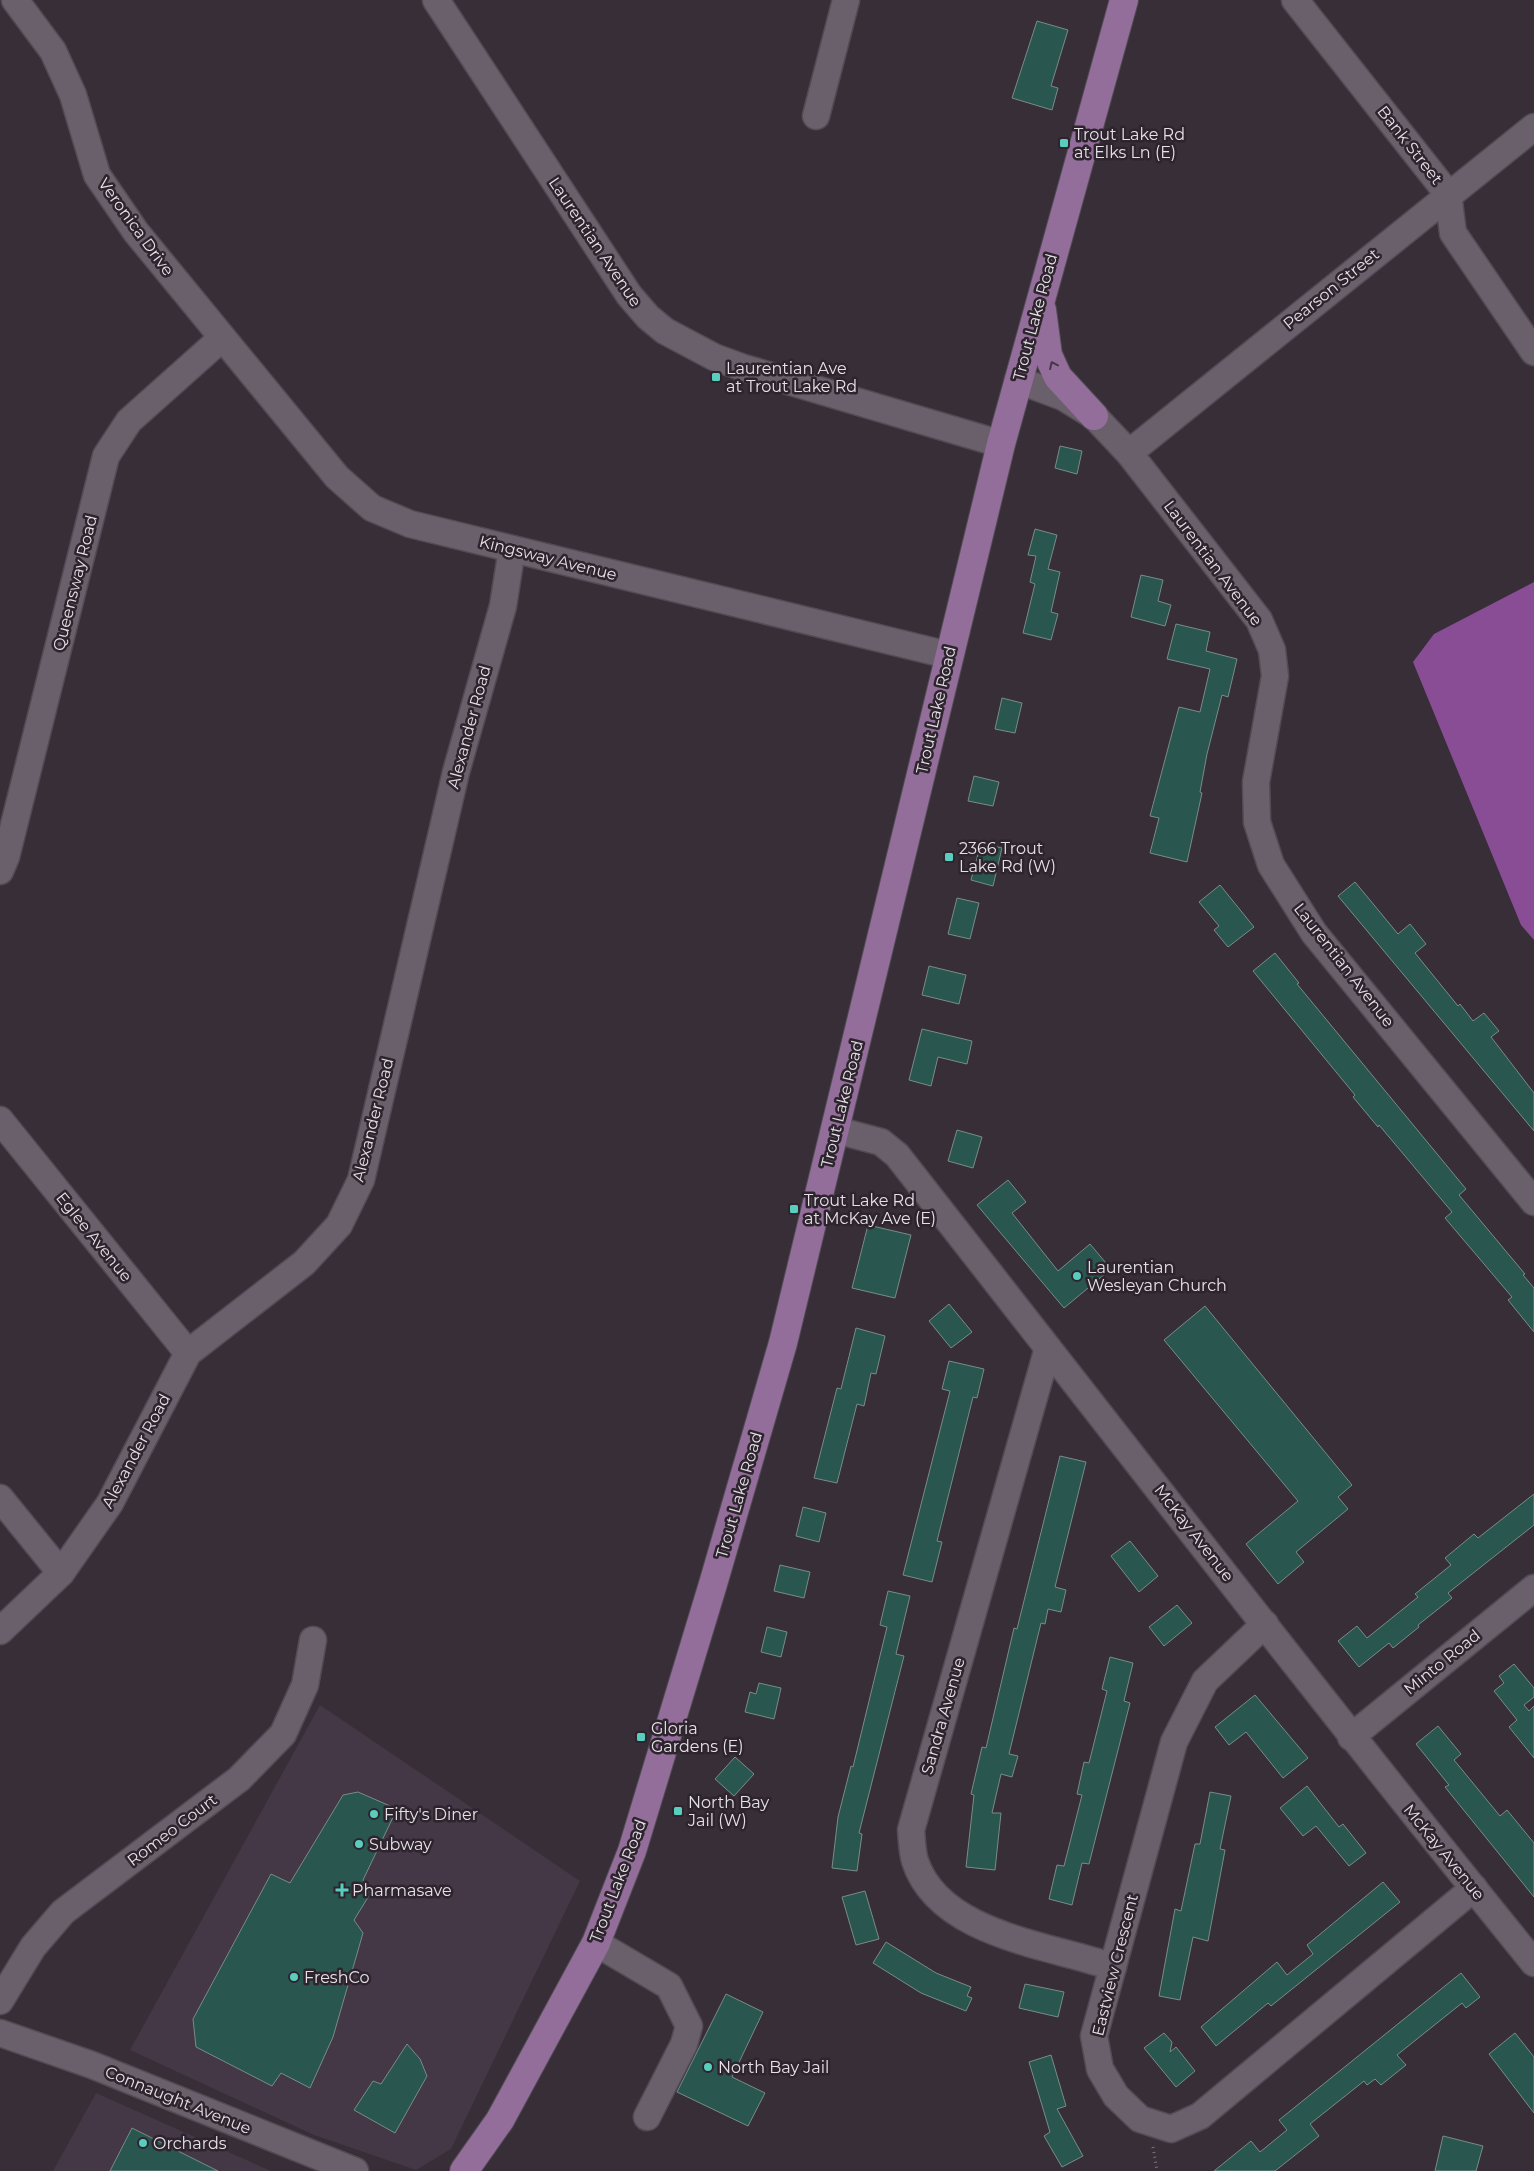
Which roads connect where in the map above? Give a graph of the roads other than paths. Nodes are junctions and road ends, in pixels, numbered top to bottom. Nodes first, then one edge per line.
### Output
1 (15, 0) edge
2 (436, 0) edge
3 (846, 0) edge
4 (1124, 0) edge
5 (1295, 0) edge
6 (816, 116) dead end
7 (1534, 127) edge
8 (1448, 194) junction
9 (1040, 299) junction
10 (222, 338) junction
11 (1534, 352) edge
12 (1018, 380) junction
13 (1094, 416) junction
14 (1001, 444) junction
15 (1129, 453) junction
16 (512, 549) junction
17 (948, 655) junction
18 (0, 871) edge
19 (0, 1120) edge
20 (836, 1130) junction
21 (1534, 1202) edge
22 (1048, 1348) junction
23 (188, 1353) junction
24 (0, 1498) edge
25 (61, 1573) junction
26 (1531, 1597) edge
27 (1265, 1624) junction
28 (0, 1631) edge
29 (313, 1640) dead end
30 (1351, 1737) junction
31 (1474, 1888) junction
32 (596, 1943) junction
33 (1534, 1963) edge
34 (1113, 1966) junction
35 (0, 2001) edge
36 (0, 2033) edge
37 (647, 2117) dead end
38 (355, 2171) edge
39 (464, 2171) edge

1 - 10 street, Veronica Drive
2 - 14 street, Laurentian Avenue
3 - 6 street
4 - 9 main road, Trout Lake Road
5 - 8 street, Bank Street
7 - 8 street, Pearson Street
8 - 11 street, Bank Street
8 - 15 street, Pearson Street
9 - 12 main road, Trout Lake Road
13 -> 9 main road
10 - 16 street, Kingsway Avenue
10 - 18 street, Queensway Road
12 - 13 street, Laurentian Avenue
12 - 14 main road, Trout Lake Road
13 - 15 street, Laurentian Avenue
14 - 17 main road, Trout Lake Road
15 - 21 street, Laurentian Avenue
16 - 17 street, Kingsway Avenue
16 - 23 street, Alexander Road
17 - 20 main road, Trout Lake Road
19 - 23 street, Eglee Avenue
20 - 22 street, McKay Avenue
20 - 32 main road, Trout Lake Road
22 - 27 street, McKay Avenue
22 - 34 street, Sandra Avenue
23 - 25 street, Alexander Road
24 - 25 street
25 - 28 street, Alexander Road
26 - 30 street, Minto Road
27 - 30 street, McKay Avenue
27 - 34 street, Eastview Crescent
29 - 35 street, Romeo Court
30 - 31 street, McKay Avenue
31 - 33 street, McKay Avenue
31 - 34 street, Eastview Crescent
32 - 37 street
32 - 39 main road, Trout Lake Road
36 - 38 street, Connaught Avenue

